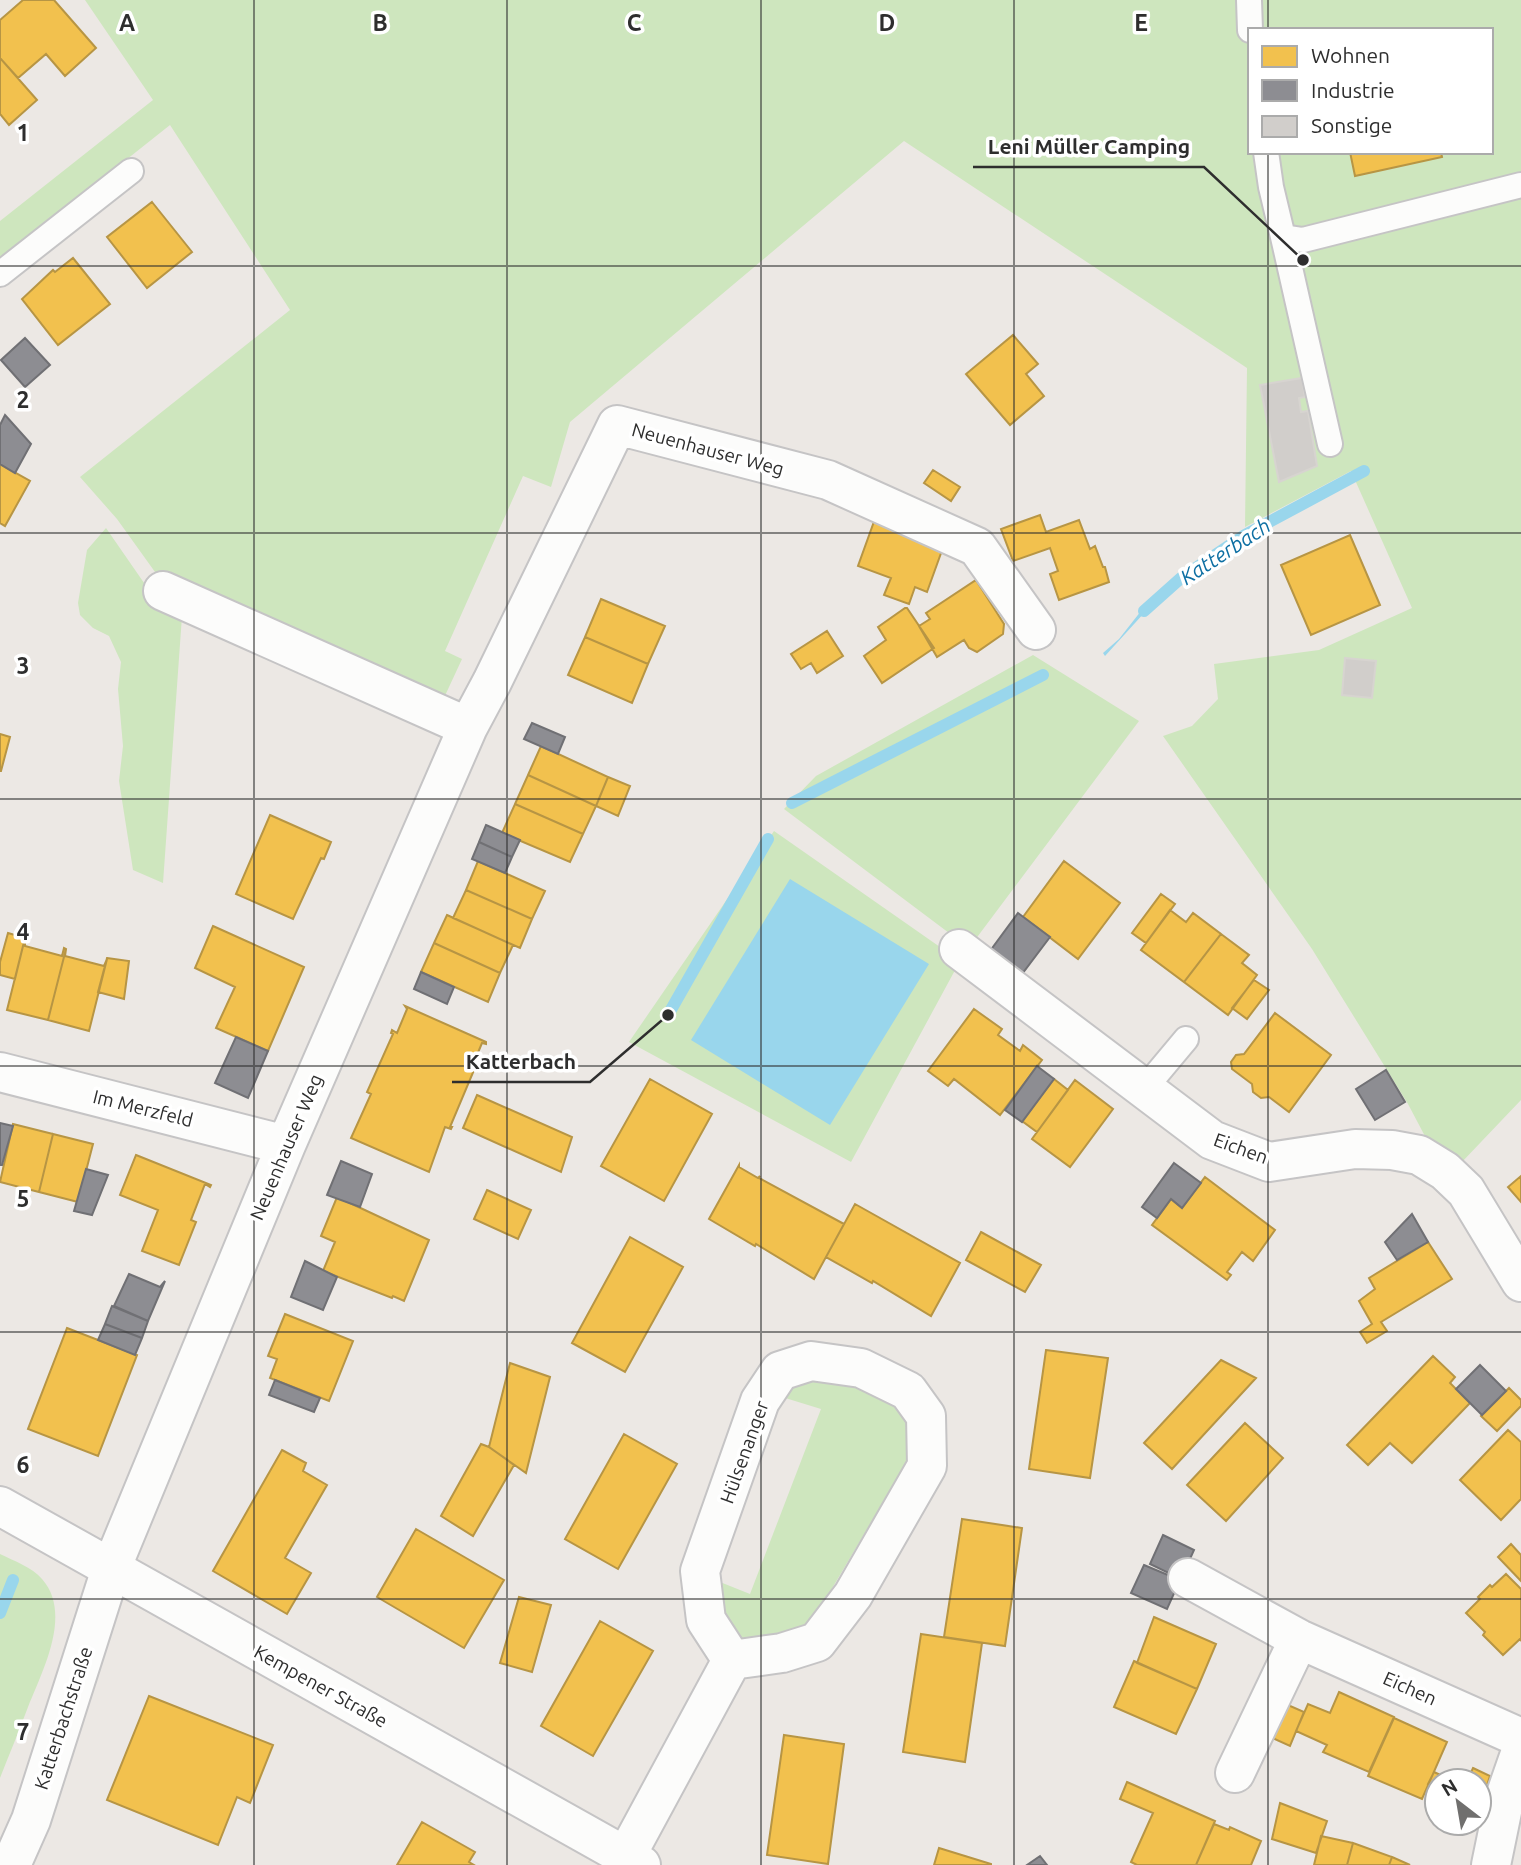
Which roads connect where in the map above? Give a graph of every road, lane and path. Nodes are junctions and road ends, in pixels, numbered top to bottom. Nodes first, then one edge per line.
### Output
1 (1249, 0) edge
2 (1250, 28) edge
3 (1266, 154) edge
4 (131, 170) dead end
5 (1521, 185) edge
6 (1283, 237) junction
7 (0, 274) edge
8 (1330, 444) dead end
9 (163, 591) dead end
10 (1036, 629) dead end
11 (468, 727) junction
12 (959, 949) dead end
13 (1186, 1039) dead end
14 (0, 1072) edge
15 (1145, 1088) junction
16 (286, 1145) junction
17 (1521, 1282) edge
18 (0, 1506) edge
19 (111, 1569) junction
20 (1188, 1578) dead end
21 (1299, 1639) junction
22 (732, 1660) junction
23 (1521, 1738) edge
24 (1521, 1751) edge
25 (1235, 1773) dead end
26 (634, 1860) edge
27 (11, 1865) edge
28 (1491, 1865) edge

1 - 2 lane
3 - 6 lane
4 - 7 lane
5 - 6 lane
6 - 8 lane
9 - 11 street
10 - 11 street, Neuenhauser Weg
11 - 16 street, Neuenhauser Weg
12 - 15 street, Eichen
13 - 15 lane
14 - 16 street, Im Merzfeld
15 - 17 street, Eichen
16 - 19 street, Neuenhauser Weg
18 - 19 street, Kempener Straße
19 - 26 street, Kempener Straße
19 - 27 street, Katterbachstraße
20 - 21 street, Eichen
21 - 23 street, Eichen
21 - 25 street
22 - 22 street, Hülsenanger
22 - 26 street
24 - 28 street

